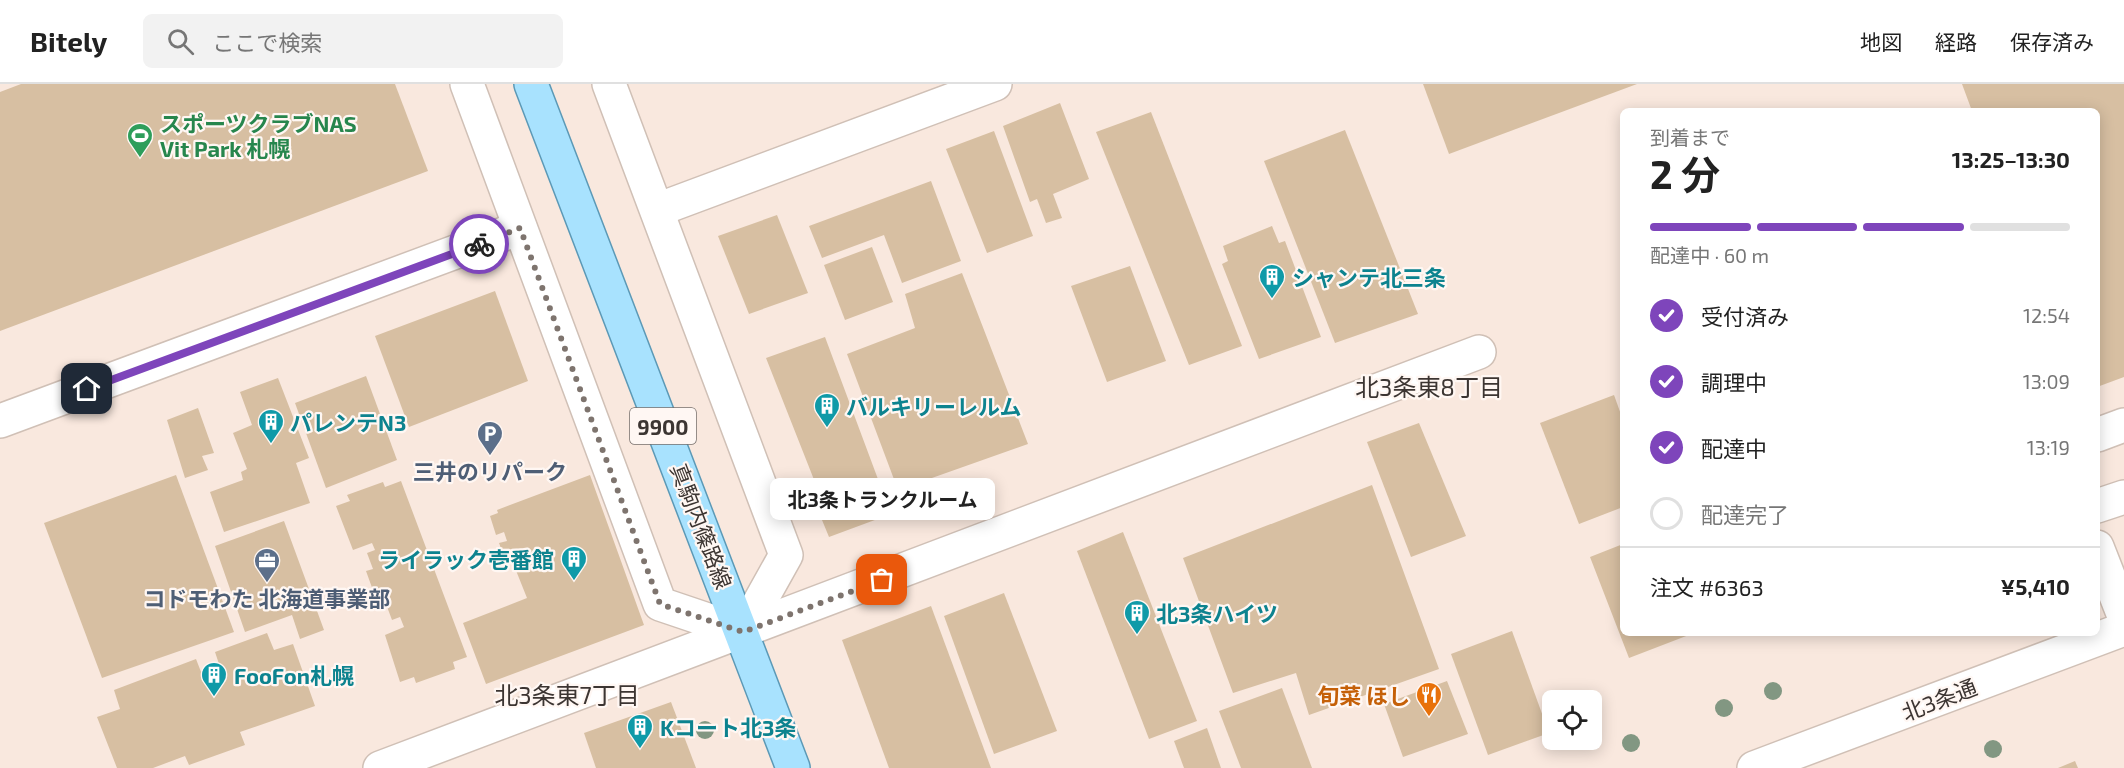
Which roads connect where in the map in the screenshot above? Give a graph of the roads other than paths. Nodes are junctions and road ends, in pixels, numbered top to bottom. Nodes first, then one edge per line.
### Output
1 (467, 84) edge
2 (531, 84) edge
3 (609, 84) edge
4 (995, 84) edge
5 (657, 210) junction
6 (520, 228) junction
7 (1479, 352) dead end
8 (0, 421) edge
9 (2124, 425) edge
10 (2100, 434) edge
11 (2124, 496) edge
12 (2100, 505) edge
13 (2100, 562) edge
14 (2113, 622) edge
15 (743, 632) junction
16 (2083, 636) edge
17 (1822, 756) edge
18 (380, 768) edge
19 (793, 768) edge
20 (1754, 768) edge

1 - 6 street
2 - 15 main road, 真駒内篠路線 / 9900
3 - 5 street
4 - 5 street
5 - 15 street
6 - 8 street
6 - 15 street
7 - 15 street
9 - 10 street
11 - 12 street
13 - 14 street
15 - 18 street
15 - 19 main road, 真駒内篠路線 / 9900
16 - 17 street, 北3条通
17 - 20 street, 北3条通

